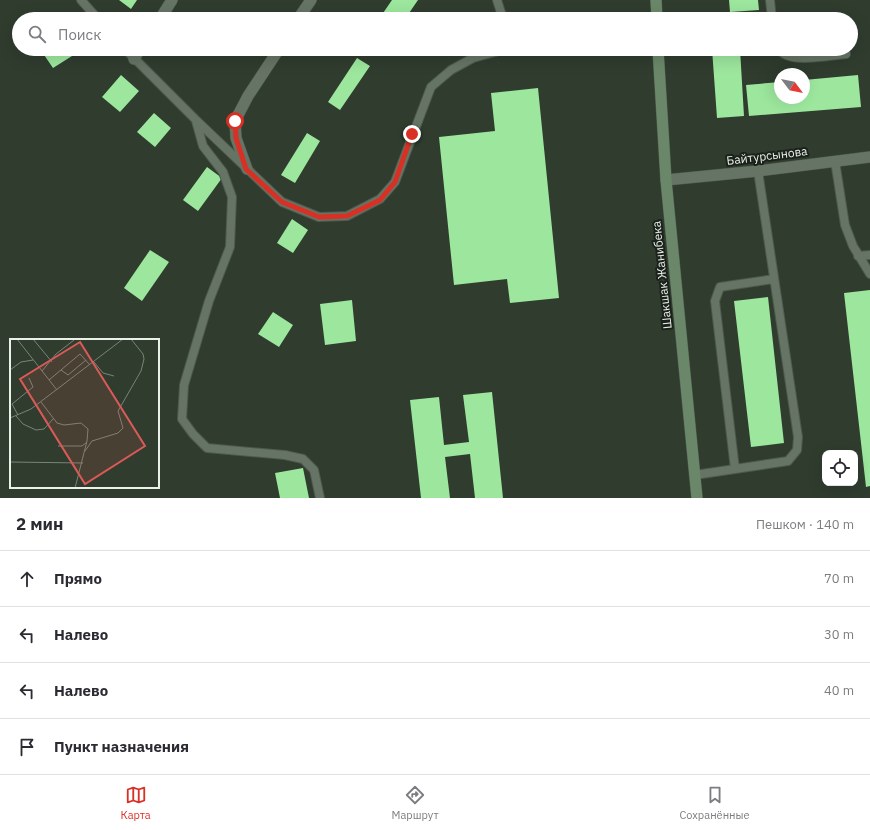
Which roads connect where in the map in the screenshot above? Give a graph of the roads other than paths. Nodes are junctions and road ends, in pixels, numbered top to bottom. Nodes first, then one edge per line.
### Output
1 (81, 0) edge
2 (172, 0) edge
3 (311, 0) edge
4 (497, 0) edge
5 (656, 0) edge
6 (770, 0) edge
7 (92, 12) edge
8 (164, 12) edge
9 (303, 12) edge
10 (501, 12) edge
11 (657, 12) edge
12 (771, 12) edge
13 (131, 56) edge
14 (136, 56) edge
15 (274, 56) edge
16 (480, 56) edge
17 (658, 56) edge
18 (787, 56) edge
19 (812, 56) edge
20 (134, 59) junction
21 (196, 120) junction
22 (870, 157) edge
23 (834, 161) junction
24 (246, 169) junction
25 (758, 171) junction
26 (666, 180) junction
27 (870, 254) edge
28 (858, 256) junction
29 (870, 274) edge
30 (774, 279) junction
31 (735, 468) junction
32 (695, 475) junction
33 (320, 498) edge
34 (697, 498) edge

1 - 7 lane
2 - 8 street
3 - 9 street
4 - 10 lane
5 - 11 main road
6 - 12 lane
13 - 20 lane
14 - 20 street
15 - 24 street
16 - 24 lane
17 - 26 main road, Шакшак Жанибека
18 - 19 lane
20 - 21 lane
21 - 24 lane
21 - 33 lane
22 - 23 street, Байтурсынова
23 - 25 street, Байтурсынова
23 - 28 lane
25 - 26 street, Байтурсынова
25 - 30 lane
26 - 32 main road, Шакшак Жанибека
27 - 28 lane
28 - 29 lane
30 - 31 lane
30 - 31 lane
31 - 32 lane
32 - 34 main road, Шакшак Жанибека

